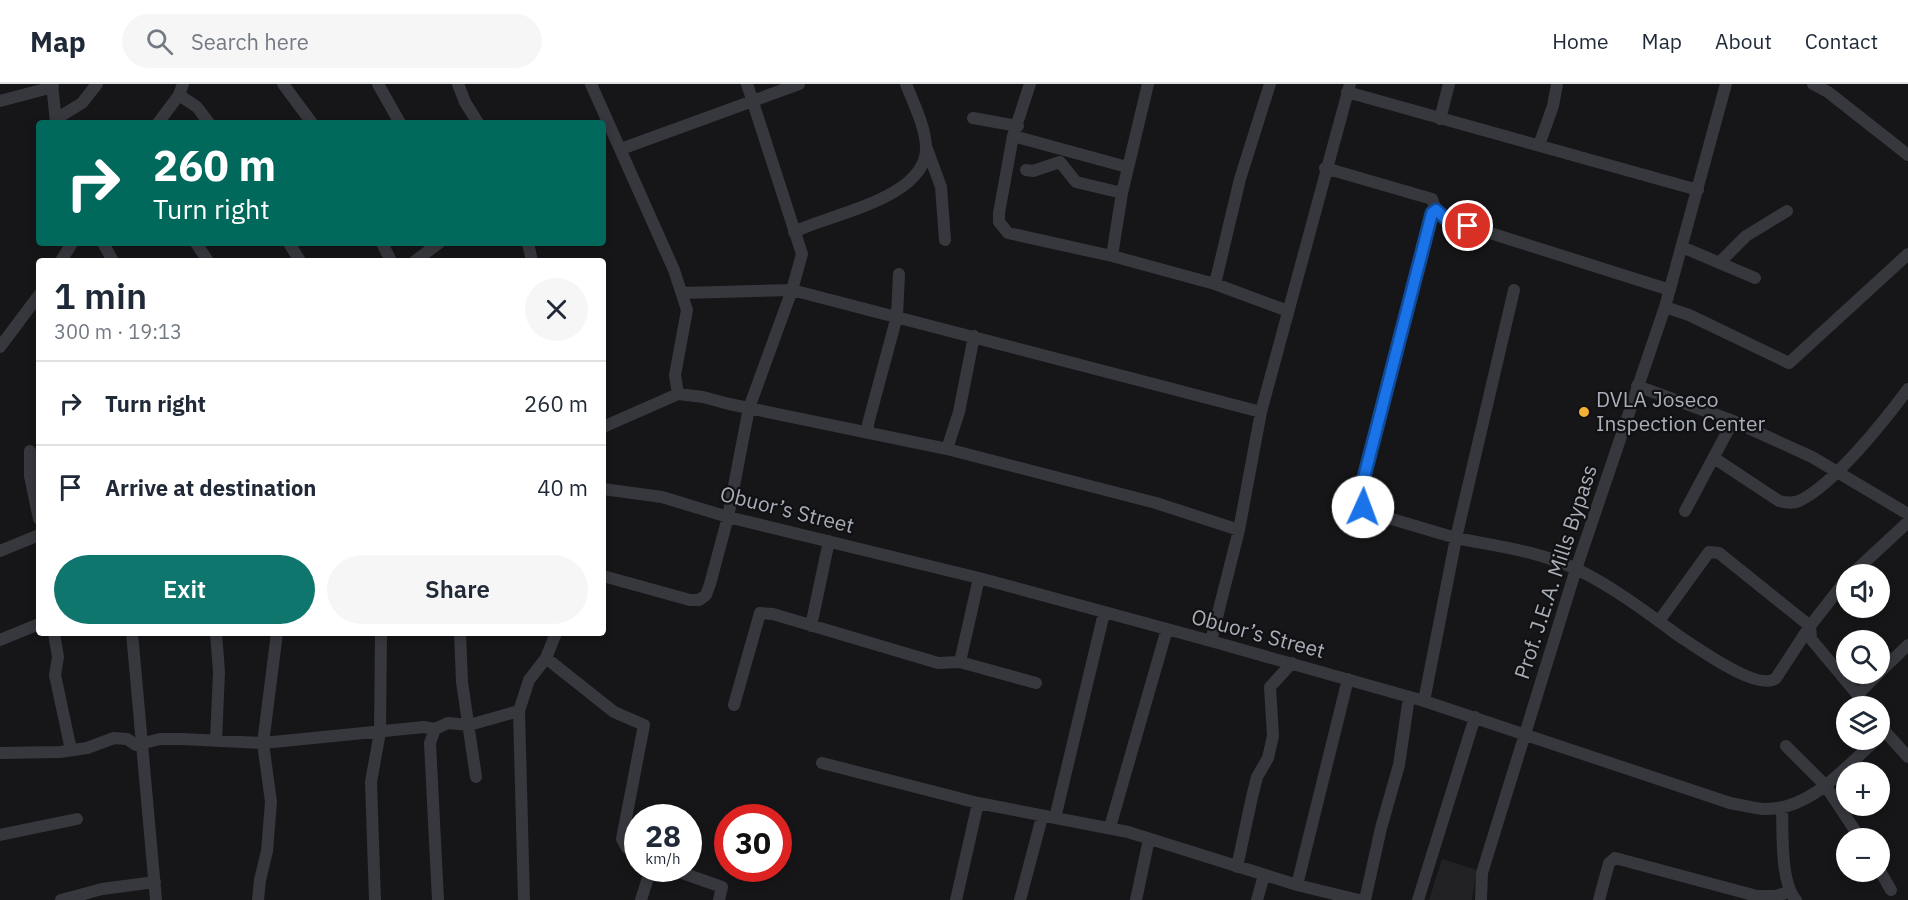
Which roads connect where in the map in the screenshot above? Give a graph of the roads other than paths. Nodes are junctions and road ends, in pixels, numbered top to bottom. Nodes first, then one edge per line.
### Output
1 (97, 84) edge
2 (283, 84) edge
3 (378, 84) edge
4 (458, 84) edge
5 (591, 84) edge
6 (747, 84) edge
7 (799, 84) edge
8 (906, 84) edge
9 (1030, 84) edge
10 (1148, 84) edge
11 (1270, 84) edge
12 (1449, 84) edge
13 (1557, 84) edge
14 (1726, 84) edge
15 (1813, 84) edge
16 (52, 85) edge
17 (1348, 88) edge
18 (181, 90) edge
19 (0, 101) edge
20 (752, 103) junction
21 (974, 118) dead end
22 (1440, 119) junction
23 (56, 120) edge
24 (57, 120) edge
25 (161, 120) edge
26 (207, 120) edge
27 (310, 120) edge
28 (398, 120) edge
29 (476, 120) edge
30 (1016, 131) junction
31 (1539, 145) junction
32 (926, 146) junction
33 (621, 149) junction
34 (1908, 155) edge
35 (1127, 167) junction
36 (1325, 168) junction
37 (1026, 170) dead end
38 (1698, 190) junction
39 (1122, 193) junction
40 (1436, 210) junction
41 (1787, 211) dead end
42 (794, 232) junction
43 (945, 240) dead end
44 (435, 246) edge
45 (1682, 247) junction
46 (1908, 254) edge
47 (1112, 256) junction
48 (419, 258) edge
49 (1719, 263) junction
50 (899, 274) dead end
51 (1755, 278) dead end
52 (1215, 284) junction
53 (792, 290) junction
54 (1514, 290) dead end
55 (1670, 290) junction
56 (682, 293) junction
57 (36, 299) edge
58 (1665, 307) junction
59 (1288, 311) junction
60 (897, 316) junction
61 (974, 336) junction
62 (0, 347) edge
63 (1637, 386) junction
64 (1908, 389) edge
65 (678, 394) junction
66 (749, 408) junction
67 (1261, 412) junction
68 (1733, 421) junction
69 (606, 426) edge
70 (868, 433) junction
71 (947, 449) junction
72 (30, 451) dead end
73 (1714, 458) junction
74 (1838, 471) junction
75 (606, 489) edge
76 (36, 505) edge
77 (1685, 511) dead end
78 (1908, 514) edge
79 (728, 517) junction
80 (1908, 522) edge
81 (1239, 530) junction
82 (36, 536) edge
83 (1456, 538) junction
84 (829, 541) junction
85 (0, 551) edge
86 (1863, 564) edge
87 (1576, 569) junction
88 (606, 577) edge
89 (979, 578) junction
90 (1836, 593) edge
91 (1104, 613) junction
92 (1659, 621) junction
93 (36, 625) edge
94 (811, 626) junction
95 (1810, 626) junction
96 (1167, 629) junction
97 (54, 636) edge
98 (132, 636) edge
99 (216, 636) edge
100 (277, 636) edge
101 (381, 636) edge
102 (460, 636) edge
103 (555, 636) edge
104 (0, 640) edge
105 (1211, 641) junction
106 (1908, 645) edge
107 (546, 658) junction
108 (960, 662) junction
109 (1890, 662) edge
110 (1292, 663) junction
111 (1348, 680) junction
112 (1036, 683) dead end
113 (1868, 684) edge
114 (1858, 694) joint
115 (1409, 697) junction
116 (1424, 701) junction
117 (734, 705) dead end
118 (519, 711) junction
119 (1475, 717) junction
120 (469, 725) junction
121 (435, 729) junction
122 (380, 732) junction
123 (1526, 734) junction
124 (216, 740) junction
125 (143, 742) junction
126 (1890, 742) edge
127 (263, 743) junction
128 (1786, 746) dead end
129 (71, 750) junction
130 (1862, 750) edge
131 (0, 753) edge
132 (1908, 757) edge
133 (822, 763) dead end
134 (476, 777) dead end
135 (1825, 785) junction
136 (978, 802) junction
137 (629, 804) edge
138 (1782, 807) junction
139 (1042, 817) junction
140 (1055, 818) junction
141 (77, 819) dead end
142 (1110, 827) junction
143 (1853, 828) edge
144 (624, 829) edge
145 (0, 835) edge
146 (1149, 839) junction
147 (624, 843) edge
148 (1237, 867) junction
149 (1264, 875) junction
150 (702, 880) edge
151 (155, 882) junction
152 (647, 882) edge
153 (1886, 882) edge
154 (1297, 885) junction
155 (1891, 890) dead end
156 (1793, 896) edge
157 (62, 900) edge
158 (156, 900) edge
159 (258, 900) edge
160 (375, 900) edge
161 (438, 900) edge
162 (524, 900) edge
163 (641, 900) edge
164 (719, 900) edge
165 (956, 900) edge
166 (1020, 900) edge
167 (1136, 900) edge
168 (1257, 900) edge
169 (1359, 900) edge
170 (1365, 900) edge
171 (1418, 900) edge
172 (1480, 900) edge
173 (1599, 900) edge

1 - 24 street
2 - 27 street
3 - 28 street
4 - 29 street
5 - 33 street
6 - 20 street
7 - 20 street
8 - 32 street
9 - 30 street
10 - 35 street
11 - 52 street
12 - 22 street
13 - 31 street
14 - 38 street, Prof. J.E.A. Mills Bypass
15 - 34 street
16 - 19 street
16 - 23 street
17 - 22 street
17 - 36 street
18 - 25 street
18 - 26 street
20 - 33 street
20 - 42 street
21 - 30 street
22 - 31 street
30 - 35 street
30 - 47 street
31 - 38 street
32 - 42 street
32 - 43 street
33 - 56 street
35 - 39 street
36 - 40 street
36 - 59 street
37 - 39 street
38 - 45 street, Prof. J.E.A. Mills Bypass
39 - 47 street
40 - 55 street
40 - 83 street
41 - 49 street
42 - 53 street
44 - 48 street
45 - 49 street
45 - 55 street, Prof. J.E.A. Mills Bypass
46 - 58 street
47 - 52 street
49 - 51 street
50 - 60 street
52 - 59 street
53 - 56 street
53 - 60 street
53 - 66 street
54 - 83 street
55 - 58 street, Prof. J.E.A. Mills Bypass
56 - 65 street
57 - 62 street
58 - 63 street, Prof. J.E.A. Mills Bypass
59 - 67 street
60 - 61 street
60 - 70 street
61 - 67 street
61 - 71 street
63 - 68 street
63 - 87 street, Prof. J.E.A. Mills Bypass
64 - 74 street
65 - 66 street
65 - 69 street
66 - 70 street
66 - 79 street
67 - 81 street
68 - 73 street
68 - 74 street
70 - 71 street
71 - 81 street
72 - 76 street
73 - 74 street
73 - 77 street
74 - 78 street
75 - 79 street, Obuor’s Street
79 - 84 street, Obuor’s Street
79 - 88 street
80 - 86 street
81 - 105 street
82 - 85 street
83 - 87 street
83 - 116 street
84 - 89 street, Obuor’s Street
84 - 94 street
87 - 92 street
87 - 123 street, Prof. J.E.A. Mills Bypass
89 - 91 street, Obuor’s Street
89 - 108 street
90 - 95 street
91 - 96 street, Obuor’s Street
91 - 140 street
92 - 95 street
92 - 95 street
93 - 104 street
94 - 108 street
94 - 117 street
95 - 114 street
96 - 105 street, Obuor’s Street
96 - 142 street
97 - 129 street
98 - 125 street
99 - 124 street
100 - 127 street
101 - 122 street
102 - 120 street
103 - 107 street
105 - 110 street, Obuor’s Street
106 - 109 street
107 - 118 street
107 - 137 street
108 - 112 street
110 - 111 street, Obuor’s Street
110 - 148 street
111 - 115 street, Obuor’s Street
111 - 154 street
113 - 114 street
115 - 116 street, Obuor’s Street
115 - 170 street
116 - 119 street, Obuor’s Street
118 - 120 street
118 - 162 street
119 - 123 street, Obuor’s Street
119 - 171 street
120 - 121 street
120 - 134 street
121 - 122 street
121 - 161 street
122 - 127 street
122 - 160 street
123 - 138 street, Obuor’s Street
123 - 172 street, Prof. J.E.A. Mills Bypass
124 - 125 street
124 - 127 street
125 - 129 street
125 - 151 street
126 - 132 street
127 - 159 street
128 - 135 street
129 - 131 street
130 - 135 street, Obuor’s Street
133 - 136 street
135 - 138 street, Obuor’s Street
135 - 143 street
136 - 139 street
136 - 165 street
138 - 156 street
139 - 140 street
139 - 166 street
140 - 142 street
141 - 145 street
142 - 146 street
144 - 147 street
146 - 148 street
146 - 167 street
148 - 149 street
149 - 154 street
149 - 168 street
150 - 164 street
151 - 157 street
151 - 158 street
152 - 163 street
153 - 155 street
154 - 169 street
156 - 173 street

